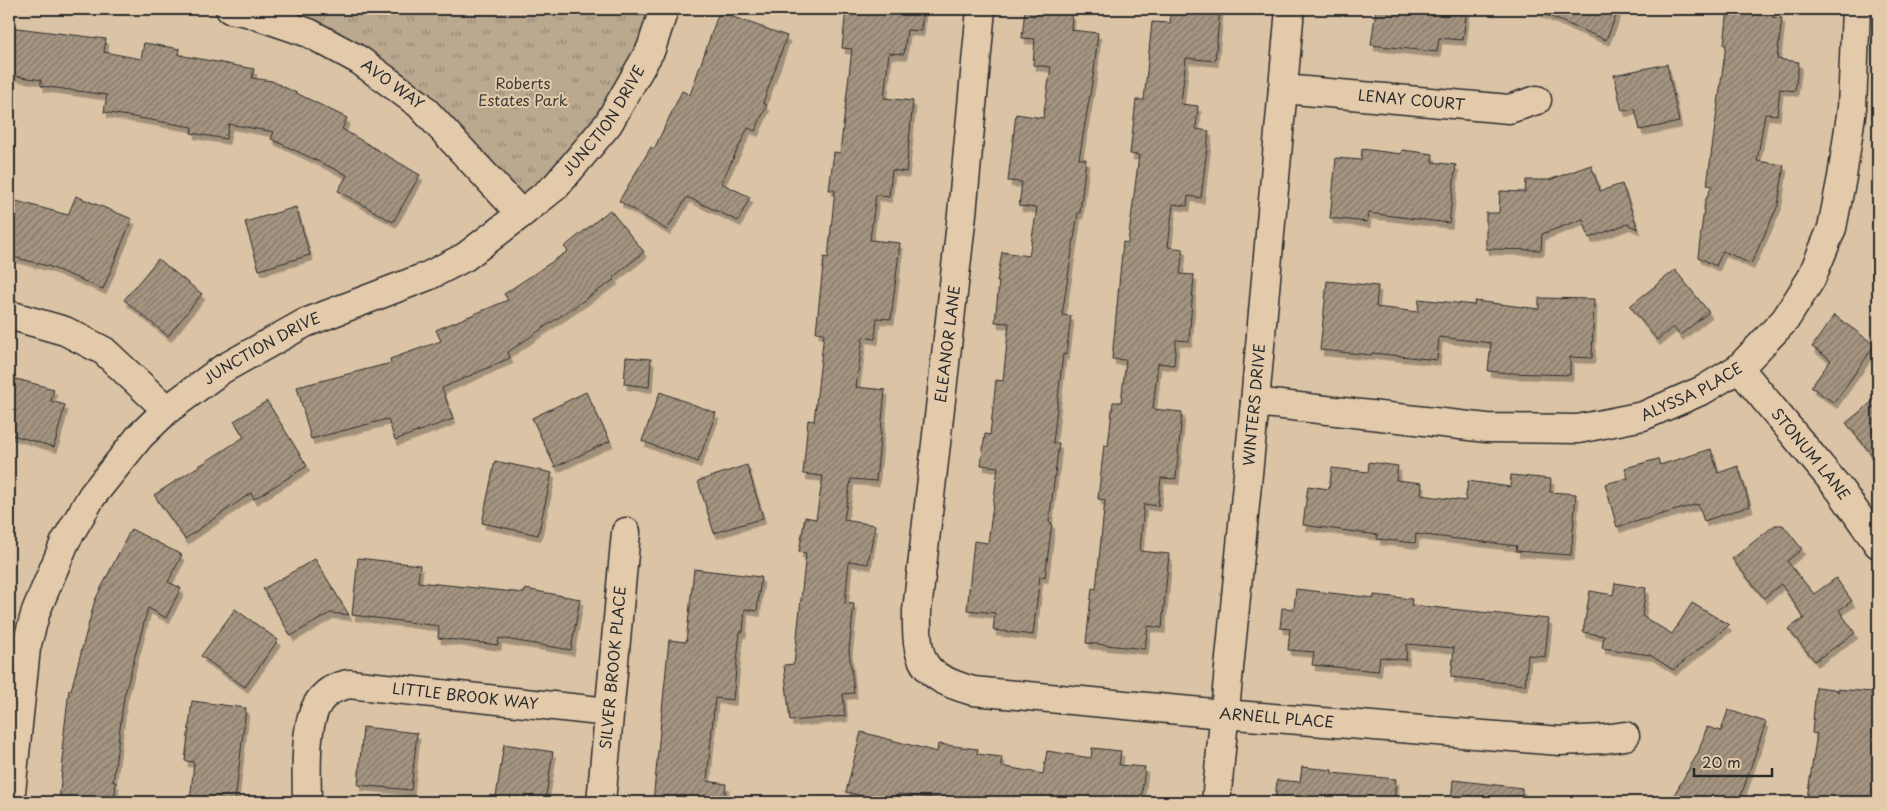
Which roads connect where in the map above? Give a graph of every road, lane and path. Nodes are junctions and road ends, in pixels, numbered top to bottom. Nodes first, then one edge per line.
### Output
1 (230, 9) edge
2 (664, 9) edge
3 (981, 9) edge
4 (1290, 9) edge
5 (1856, 9) edge
6 (1283, 89) junction
7 (1538, 100) dead end
8 (522, 214) junction
9 (9, 315) edge
10 (1739, 368) junction
11 (1255, 402) junction
12 (168, 410) junction
13 (626, 532) dead end
14 (1878, 544) edge
15 (17, 646) edge
16 (934, 674) joint
17 (608, 712) junction
18 (1223, 714) junction
19 (1625, 736) dead end
20 (10, 802) edge
21 (307, 802) edge
22 (601, 802) edge
23 (1216, 802) edge

1 - 8 street, AVO WAY
2 - 8 street, JUNCTION DRIVE
3 - 16 street, ELEANOR LANE
4 - 6 street, WINTERS DRIVE
5 - 10 street, ALYSSA PLACE
6 - 7 street, LENAY COURT
6 - 11 street, WINTERS DRIVE
8 - 12 street, JUNCTION DRIVE
9 - 12 street
10 - 11 street, ALYSSA PLACE
10 - 14 street, STONUM LANE
11 - 18 street, WINTERS DRIVE
12 - 15 street, JUNCTION DRIVE
13 - 17 street, SILVER BROOK PLACE
15 - 20 street, JUNCTION DRIVE
16 - 18 street, ARNELL PLACE
17 - 21 street, LITTLE BROOK WAY
17 - 22 street, SILVER BROOK PLACE
18 - 19 street, ARNELL PLACE
18 - 23 street, WINTERS DRIVE

